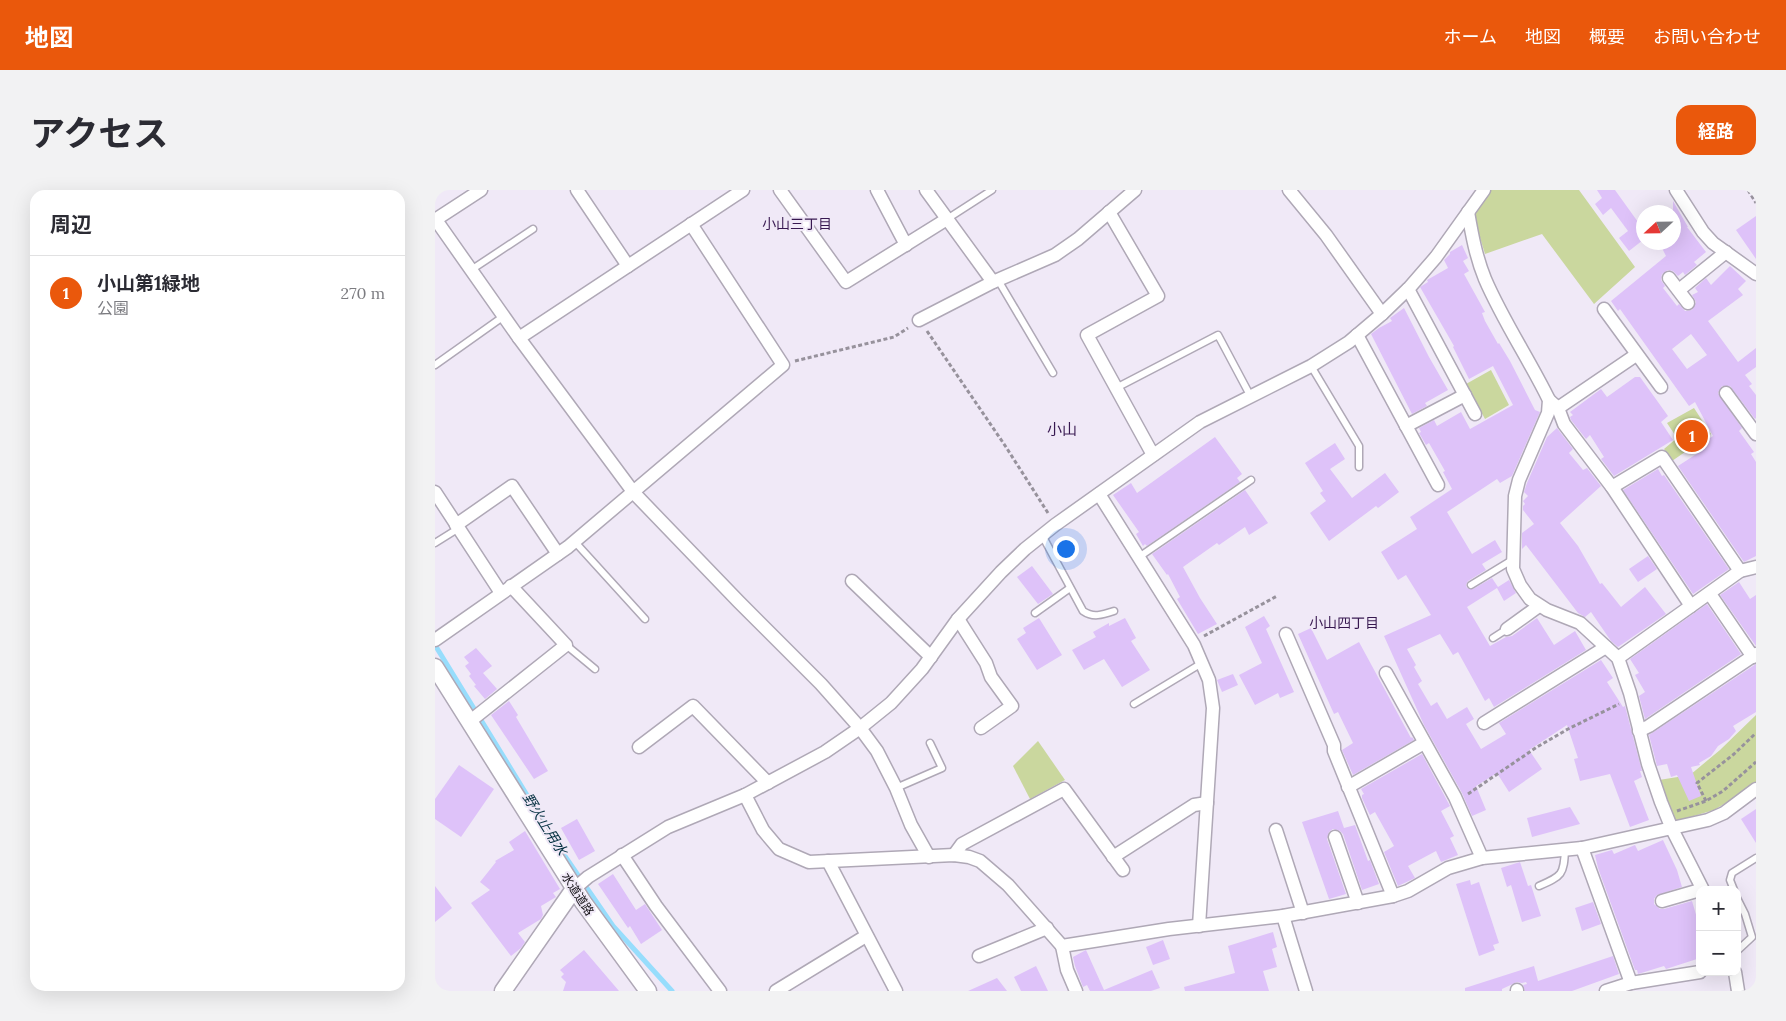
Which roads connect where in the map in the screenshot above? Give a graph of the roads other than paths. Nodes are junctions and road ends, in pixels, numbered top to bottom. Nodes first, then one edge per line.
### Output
1 (481, 190) edge
2 (577, 190) edge
3 (743, 190) edge
4 (780, 190) edge
5 (877, 190) edge
6 (926, 190) edge
7 (992, 190) edge
8 (1135, 190) edge
9 (1289, 190) edge
10 (1484, 190) edge
11 (1676, 190) edge
12 (1109, 212) junction
13 (1468, 212) junction
14 (947, 218) junction
15 (435, 220) edge
16 (691, 224) junction
17 (533, 229) dead end
18 (906, 244) junction
19 (1726, 252) junction
20 (628, 266) junction
21 (471, 270) junction
22 (1756, 274) edge
23 (1669, 278) dead end
24 (995, 281) junction
25 (1408, 289) junction
26 (1679, 290) junction
27 (1688, 303) dead end
28 (1603, 309) dead end
29 (1382, 314) junction
30 (504, 316) junction
31 (919, 320) road end
32 (1357, 335) junction
33 (519, 338) junction
34 (1636, 355) junction
35 (435, 365) edge
36 (1311, 366) junction
37 (1053, 373) dead end
38 (1116, 388) junction
39 (1661, 388) dead end
40 (1726, 393) dead end
41 (1465, 395) junction
42 (1251, 397) junction
43 (1554, 404) junction
44 (1475, 414) dead end
45 (1406, 426) junction
46 (1756, 434) edge
47 (1153, 455) junction
48 (1359, 467) dead end
49 (1251, 480) dead end
50 (1438, 485) dead end
51 (1612, 487) junction
52 (435, 492) edge
53 (635, 492) junction
54 (1099, 494) junction
55 (458, 526) junction
56 (1042, 536) junction
57 (575, 542) junction
58 (435, 543) edge
59 (558, 554) junction
60 (1139, 557) junction
61 (1512, 560) junction
62 (1756, 567) edge
63 (1740, 572) junction
64 (852, 581) dead end
65 (1471, 585) dead end
66 (1070, 588) junction
67 (506, 590) junction
68 (1711, 594) junction
69 (1539, 606) junction
70 (1691, 606) junction
71 (1113, 611) dead end
72 (1035, 613) dead end
73 (645, 619) dead end
74 (958, 619) junction
75 (1507, 629) joint
76 (1286, 634) dead end
77 (1493, 638) dead end
78 (435, 640) edge
79 (566, 645) junction
80 (1606, 647) junction
81 (1755, 655) edge
82 (931, 657) junction
83 (1618, 658) junction
84 (1202, 663) junction
85 (435, 667) edge
86 (595, 669) dead end
87 (1386, 673) dead end
88 (1135, 704) dead end
89 (469, 722) junction
90 (1484, 723) dead end
91 (860, 728) junction
92 (981, 728) dead end
93 (1639, 730) junction
94 (930, 743) dead end
95 (1424, 743) junction
96 (639, 747) dead end
97 (768, 783) junction
98 (1348, 787) junction
99 (896, 788) junction
100 (1756, 789) edge
101 (745, 795) junction
102 (1207, 804) junction
103 (1672, 828) junction
104 (1276, 830) dead end
105 (1335, 837) dead end
106 (1582, 848) junction
107 (1565, 849) junction
108 (623, 855) junction
109 (954, 855) junction
110 (1113, 857) junction
111 (929, 858) junction
112 (1482, 858) junction
113 (1756, 858) edge
114 (828, 861) junction
115 (1123, 870) dead end
116 (1539, 886) dead end
117 (1700, 886) edge
118 (1732, 886) edge
119 (574, 890) junction
120 (1696, 892) edge
121 (1393, 896) junction
122 (1662, 901) dead end
123 (1357, 903) junction
124 (1741, 906) edge
125 (1303, 913) junction
126 (1283, 916) junction
127 (1199, 926) junction
128 (1047, 928) junction
129 (866, 936) junction
130 (1063, 946) junction
131 (1741, 948) edge
132 (979, 956) dead end
133 (1696, 973) edge
134 (1736, 976) edge
135 (1631, 983) junction
136 (503, 991) edge
137 (647, 991) edge
138 (720, 991) edge
139 (776, 991) edge
140 (896, 991) edge
141 (1076, 991) edge
142 (1306, 991) edge
143 (1606, 991) edge
144 (1738, 991) edge

1 - 15 street
2 - 20 street
3 - 16 street
4 - 18 street
5 - 18 street
6 - 14 street
7 - 14 lane
8 - 12 street
9 - 29 street
10 - 13 street
11 - 19 street
12 - 24 street
12 - 38 street
13 - 25 street
13 - 43 street
14 - 18 street
14 - 24 street
15 - 21 street
16 - 20 street
16 - 53 street
17 - 21 lane
19 - 22 street
19 - 26 street
20 - 33 street
21 - 30 street
23 - 26 street
24 - 31 street
24 - 37 lane
25 - 29 street
25 - 41 street
26 - 27 street
28 - 34 street
29 - 32 street
30 - 33 street
30 - 35 lane
32 - 36 street
32 - 45 street
33 - 53 street
34 - 39 street
34 - 43 street
36 - 42 street
36 - 48 lane
38 - 42 lane
38 - 47 street
40 - 46 street
41 - 44 street
41 - 45 street
42 - 47 street
43 - 51 street
43 - 61 street
45 - 50 street
47 - 54 street
49 - 60 lane
51 - 63 street
51 - 70 street
52 - 55 street
53 - 57 street
53 - 91 street
54 - 56 street
54 - 60 street
55 - 58 lane
55 - 59 street
55 - 67 street
56 - 66 lane
56 - 74 street
57 - 59 street
57 - 73 lane
59 - 67 street
60 - 84 street
61 - 65 lane
61 - 69 street
62 - 63 street
63 - 68 street
64 - 82 street
66 - 71 lane
66 - 72 lane
67 - 78 street
67 - 79 street
68 - 70 street
68 - 81 street
69 - 75 street
69 - 80 street
70 - 83 street
74 - 82 street
74 - 92 street
75 - 77 lane
76 - 98 street
79 - 86 lane
79 - 89 street
80 - 83 street
80 - 90 street
81 - 93 street
82 - 91 street
83 - 93 street
84 - 88 lane
84 - 102 street
85 - 89 street, 水道道路
87 - 95 street
89 - 119 street, 水道道路
91 - 97 street
91 - 99 street
93 - 103 street
94 - 99 lane
95 - 98 street
95 - 112 street
96 - 97 street
97 - 101 street
98 - 121 street
99 - 111 street
100 - 103 street
101 - 108 street
101 - 114 street
102 - 110 street
102 - 127 street
103 - 106 street
103 - 117 street
104 - 125 street
105 - 123 street
106 - 107 street
106 - 135 street
107 - 112 street
107 - 116 lane
108 - 119 street
108 - 138 street
109 - 110 street
109 - 111 street
109 - 128 street
110 - 115 street
111 - 114 street
112 - 121 street
113 - 118 lane
114 - 129 street
119 - 136 street
119 - 137 street, 水道道路
120 - 122 street
121 - 123 street
123 - 125 street
124 - 131 lane
125 - 126 street
126 - 127 street
126 - 142 street
127 - 130 street
128 - 130 street
128 - 132 street
129 - 139 street
129 - 140 street
130 - 141 street
133 - 135 street
134 - 144 street
135 - 143 street

